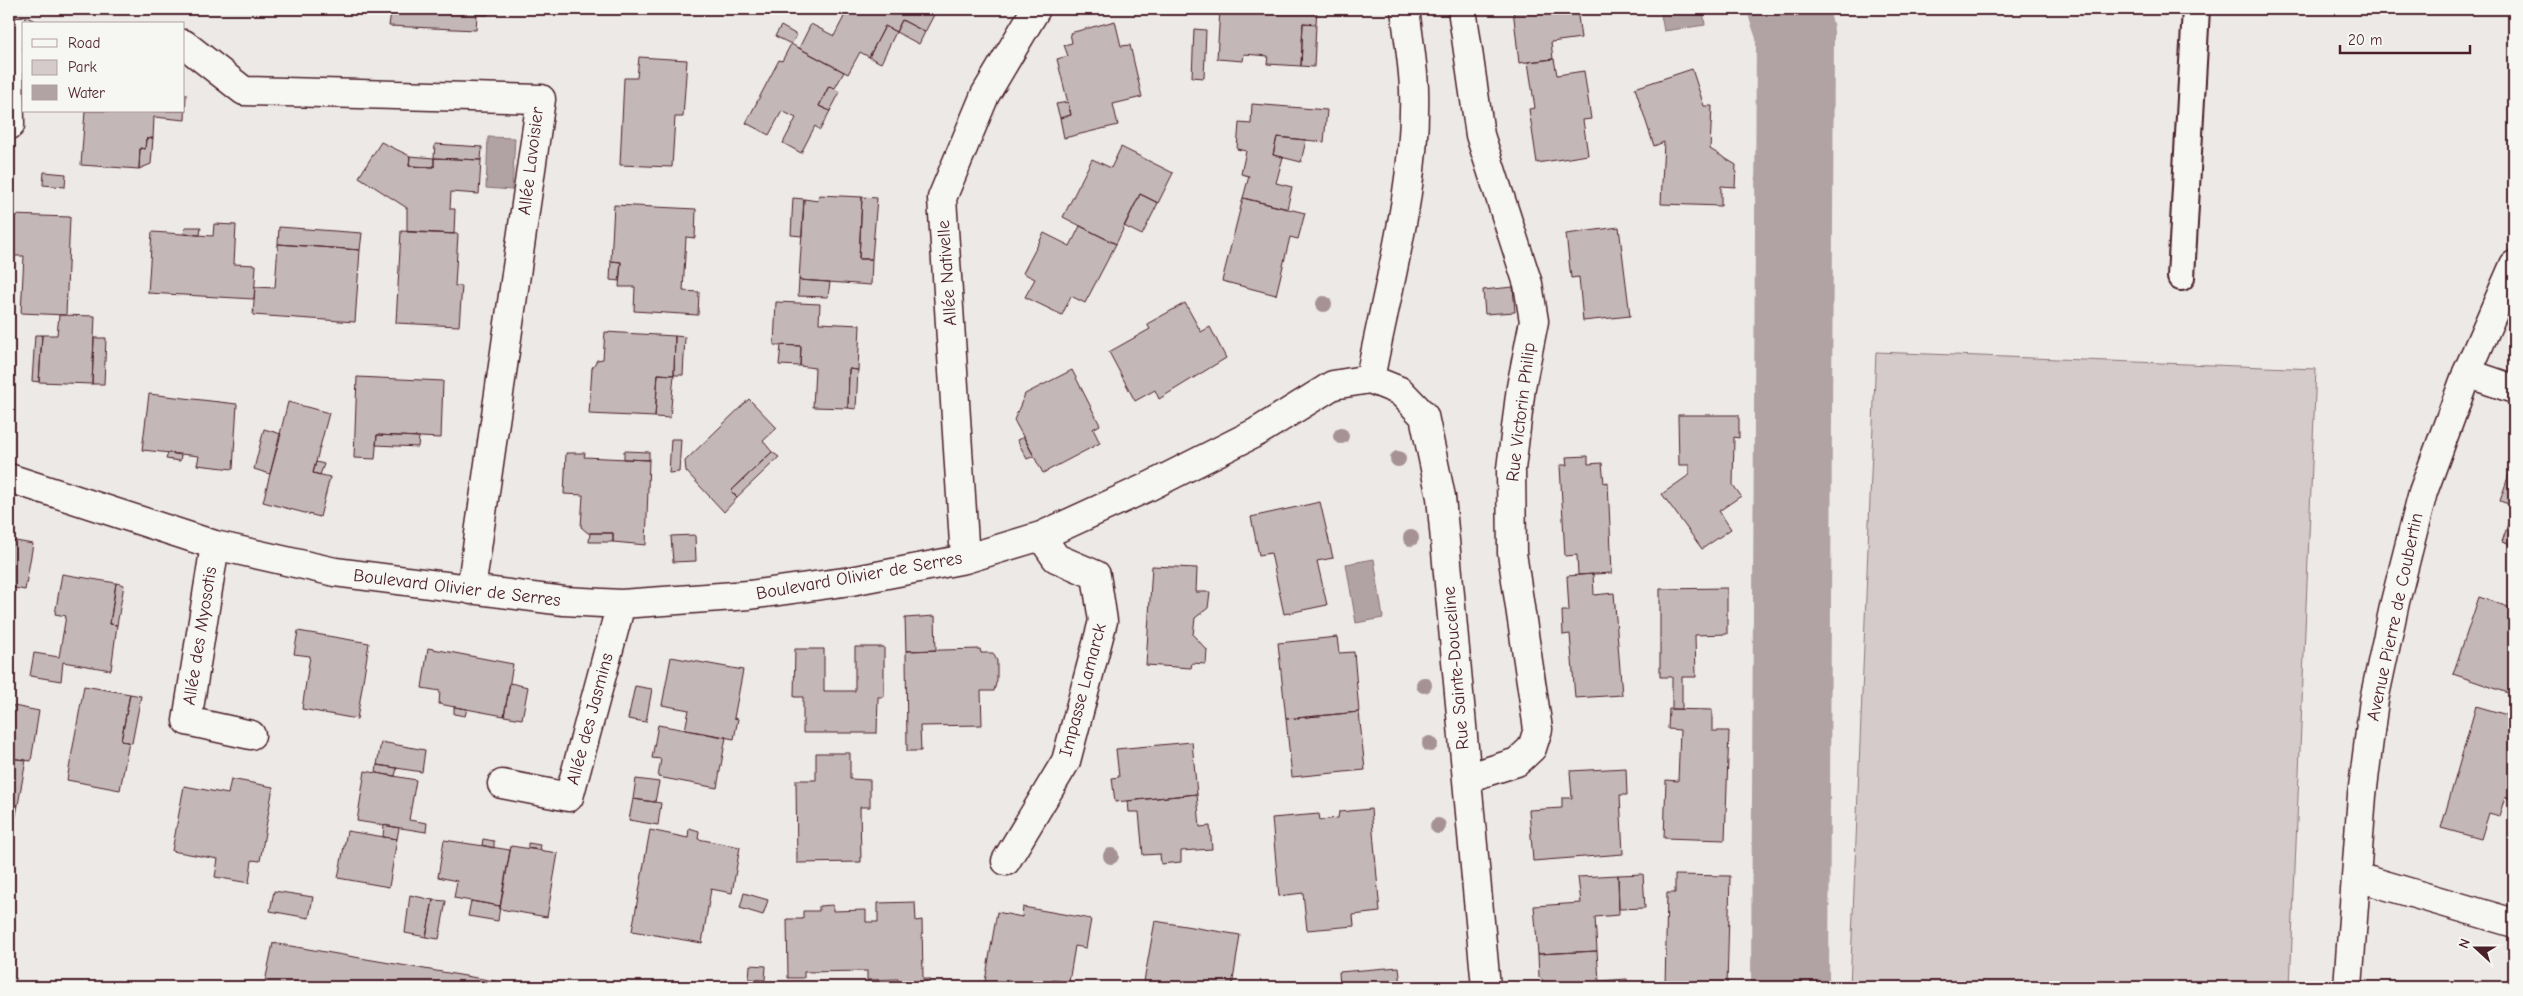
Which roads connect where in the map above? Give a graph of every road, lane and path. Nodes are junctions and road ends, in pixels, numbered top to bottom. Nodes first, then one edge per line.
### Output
1 (1036, 9) edge
2 (1405, 9) edge
3 (1462, 9) edge
4 (2196, 9) edge
5 (9, 32) edge
6 (22, 32) edge
7 (185, 45) edge
8 (9, 53) edge
9 (10, 125) dead end
10 (2514, 265) edge
11 (2181, 277) dead end
12 (2467, 373) junction
13 (1370, 379) junction
14 (2514, 389) edge
15 (9, 478) edge
16 (1041, 536) junction
17 (215, 545) junction
18 (965, 559) junction
19 (471, 590) junction
20 (621, 604) junction
21 (251, 735) dead end
22 (1466, 778) junction
23 (502, 784) dead end
24 (1006, 860) dead end
25 (2357, 877) junction
26 (2514, 923) edge
27 (1486, 987) edge
28 (2348, 987) edge

1 - 18 street, Allée Nativelle
2 - 13 street
3 - 22 street, Rue Victorin Philip
4 - 11 lane
5 - 6 street
7 - 19 street, Allée Lavoisier
8 - 9 street
10 - 12 street, Avenue Pierre de Coubertin
12 - 14 street
12 - 25 street, Avenue Pierre de Coubertin
13 - 16 street, Boulevard Olivier de Serres
13 - 22 street, Rue Sainte-Douceline
15 - 17 street, Boulevard Olivier de Serres
16 - 18 street, Boulevard Olivier de Serres
16 - 24 street, Impasse Lamarck
17 - 19 street, Boulevard Olivier de Serres
17 - 21 street, Allée des Myosotis
18 - 20 street, Boulevard Olivier de Serres
19 - 20 street, Boulevard Olivier de Serres
20 - 23 street, Allée des Jasmins
22 - 27 street, Rue Sainte-Douceline
25 - 26 street
25 - 28 street, Avenue Pierre de Coubertin

